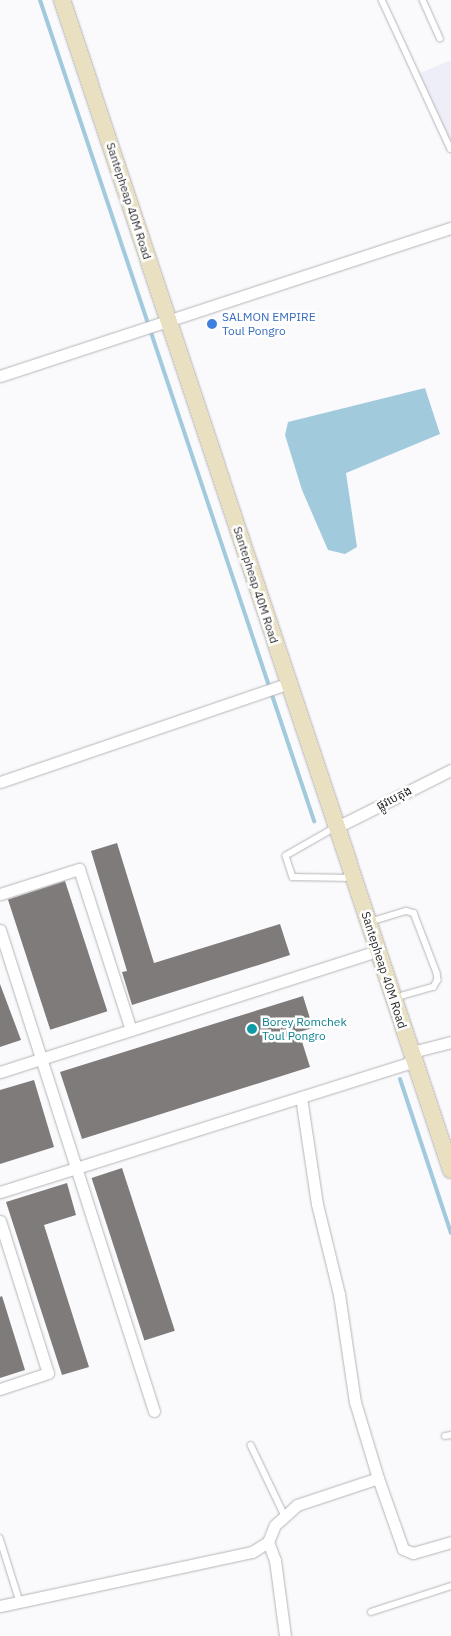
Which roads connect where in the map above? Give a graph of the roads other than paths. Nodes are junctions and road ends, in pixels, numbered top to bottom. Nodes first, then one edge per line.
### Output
1 (62, 0) edge
2 (382, 0) edge
3 (423, 0) edge
4 (440, 38) dead end
5 (451, 149) edge
6 (451, 228) edge
7 (162, 322) junction
8 (0, 376) edge
9 (284, 686) junction
10 (451, 770) edge
11 (0, 782) edge
12 (337, 827) junction
13 (354, 878) junction
14 (0, 894) edge
15 (368, 922) junction
16 (0, 930) edge
17 (378, 951) junction
18 (394, 999) junction
19 (131, 1030) junction
20 (451, 1042) edge
21 (413, 1057) junction
22 (41, 1059) junction
23 (0, 1072) edge
24 (301, 1097) junction
25 (76, 1168) junction
26 (451, 1170) edge
27 (0, 1192) edge
28 (0, 1221) edge
29 (0, 1389) edge
30 (154, 1411) dead end
31 (251, 1445) dead end
32 (378, 1478) junction
33 (284, 1514) junction
34 (0, 1538) edge
35 (268, 1542) junction
36 (451, 1542) edge
37 (451, 1586) edge
38 (20, 1602) junction
39 (0, 1606) edge
40 (370, 1612) dead end
41 (285, 1636) edge

1 - 7 main road, Santepheap 40M Road
2 - 5 lane
3 - 4 lane
6 - 7 street
7 - 8 street
7 - 9 main road, Santepheap 40M Road
9 - 11 street
9 - 12 main road, Santepheap 40M Road
10 - 12 street, ផ្លូវបេតុង
12 - 13 main road, Santepheap 40M Road
12 - 13 lane
13 - 15 main road, Santepheap 40M Road
14 - 19 street
15 - 17 main road, Santepheap 40M Road
15 - 18 lane
16 - 22 street
17 - 18 main road, Santepheap 40M Road
17 - 19 street
18 - 21 main road, Santepheap 40M Road
19 - 22 street
20 - 21 street
21 - 24 street
21 - 26 main road, Santepheap 40M Road
22 - 23 street
22 - 25 street
24 - 25 street
24 - 32 street
25 - 27 street
25 - 30 street
28 - 29 street
31 - 33 lane
32 - 33 street
32 - 36 street
33 - 35 street
34 - 38 lane
35 - 38 street
35 - 41 street
37 - 40 lane
38 - 39 street

